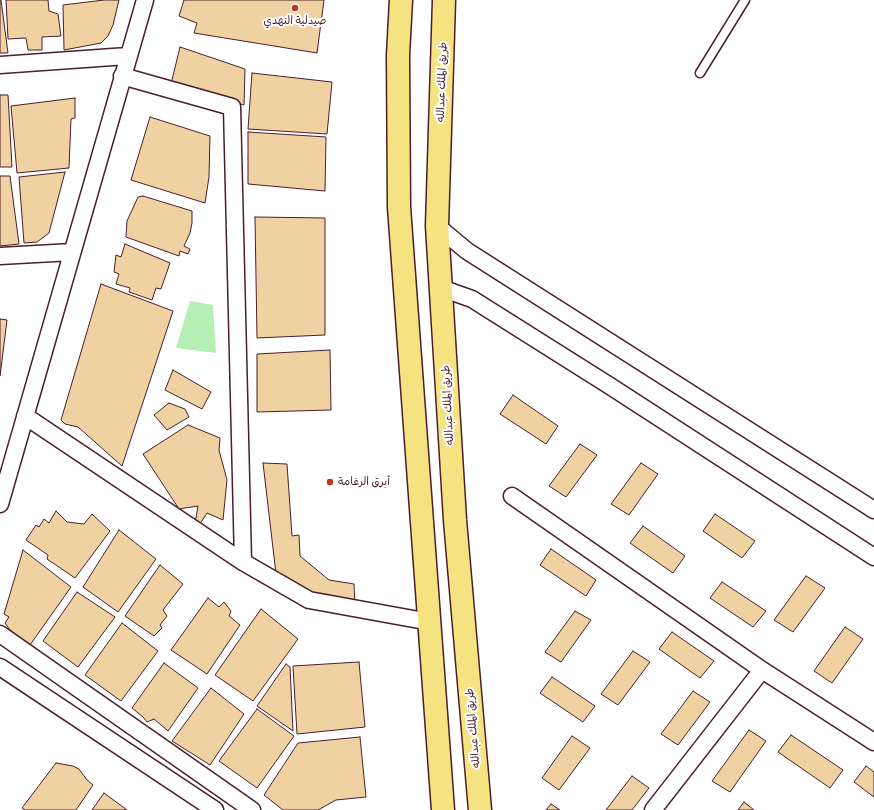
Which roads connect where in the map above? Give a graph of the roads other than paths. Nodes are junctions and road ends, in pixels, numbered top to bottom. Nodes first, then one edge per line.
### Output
1 (144, 0) edge
2 (401, 0) edge
3 (444, 0) edge
4 (745, 0) edge
5 (127, 56) junction
6 (0, 65) edge
7 (700, 73) dead end
8 (122, 76) junction
9 (437, 226) junction
10 (72, 252) junction
11 (0, 256) edge
12 (441, 288) junction
13 (25, 416) junction
14 (512, 496) dead end
15 (0, 504) edge
16 (874, 510) edge
17 (874, 557) edge
18 (243, 562) junction
19 (430, 622) junction
20 (0, 634) edge
21 (0, 667) edge
22 (762, 670) junction
23 (874, 742) edge
24 (440, 804) edge
25 (215, 810) edge
26 (252, 810) edge
27 (480, 810) edge
28 (653, 810) edge

1 - 5 street
2 - 19 highway
3 - 9 highway, طريق الملك عبدالله
4 - 7 lane
5 - 6 street
5 - 8 street
8 - 10 street
8 - 18 street
9 - 12 highway, طريق الملك عبدالله
9 - 16 street
10 - 11 street
10 - 13 street
12 - 17 street
12 - 27 highway, طريق الملك عبدالله
13 - 15 street
13 - 18 street
14 - 22 street
18 - 19 street
19 - 24 highway
20 - 26 street
21 - 25 street
22 - 23 street
22 - 28 street

